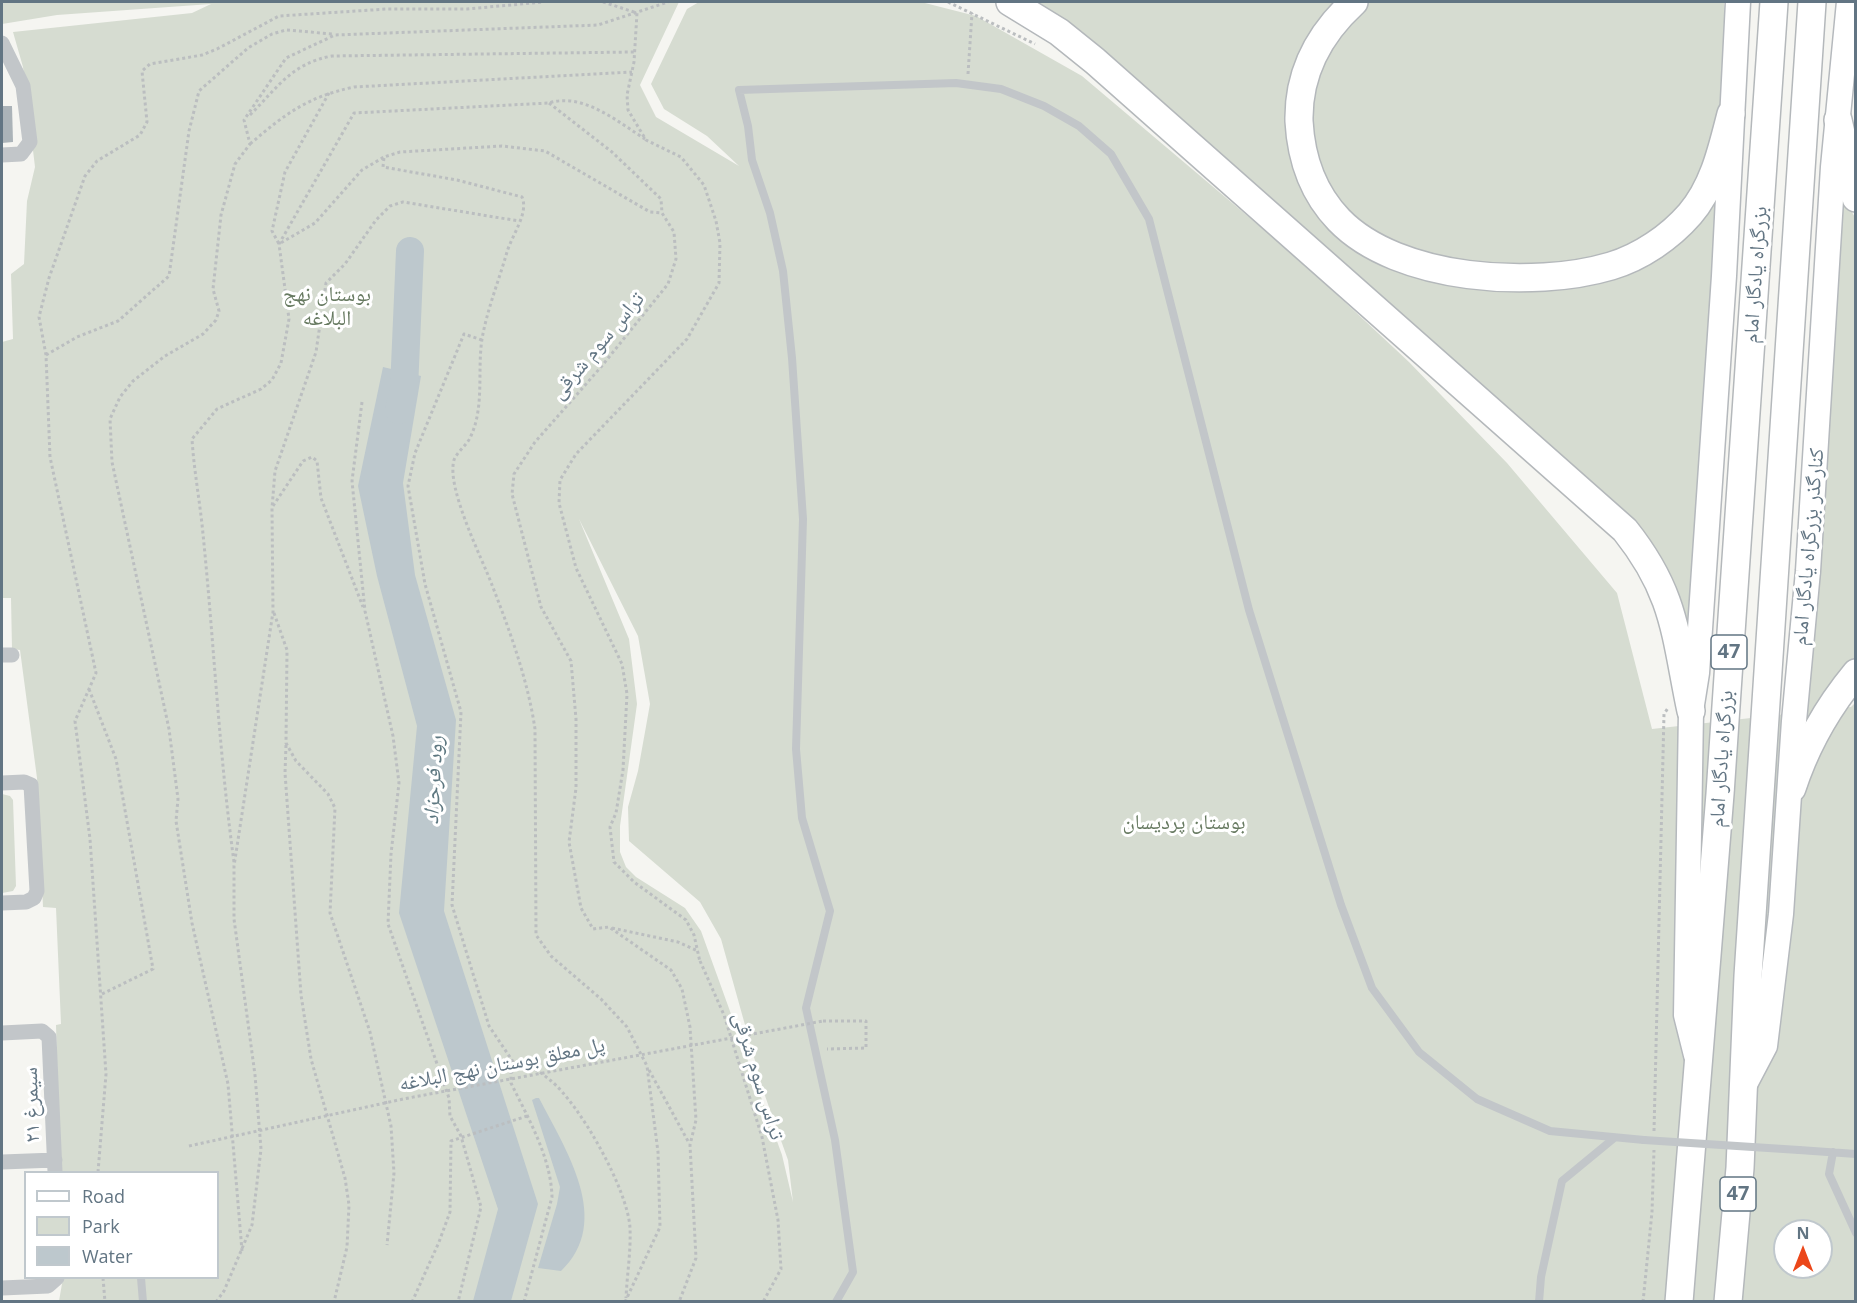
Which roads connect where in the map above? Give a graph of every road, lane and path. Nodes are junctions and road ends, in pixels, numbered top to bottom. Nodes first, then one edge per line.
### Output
1 (543, 2) edge
2 (603, 2) edge
3 (668, 2) edge
4 (948, 2) edge
5 (1010, 2) edge
6 (1354, 2) edge
7 (1738, 2) edge
8 (1774, 2) edge
9 (1812, 2) edge
10 (1849, 2) edge
11 (637, 13) junction
12 (972, 13) junction
13 (335, 35) junction
14 (2, 43) edge
15 (1042, 47) dead end
16 (634, 52) junction
17 (632, 72) junction
18 (967, 84) junction
19 (329, 92) junction
20 (549, 103) junction
21 (1731, 114) junction
22 (244, 120) junction
23 (1838, 120) junction
24 (646, 140) junction
25 (250, 144) junction
26 (2, 155) edge
27 (384, 157) junction
28 (1856, 198) edge
29 (662, 213) junction
30 (519, 220) junction
31 (279, 244) junction
32 (482, 340) junction
33 (46, 355) junction
34 (362, 402) dead end
35 (272, 508) junction
36 (273, 612) junction
37 (365, 612) junction
38 (1856, 673) edge
39 (89, 689) junction
40 (1682, 706) junction
41 (286, 743) junction
42 (2, 783) edge
43 (1792, 788) junction
44 (234, 866) junction
45 (2, 903) edge
46 (609, 927) junction
47 (700, 962) junction
48 (102, 994) junction
49 (2, 1033) edge
50 (813, 1050) junction
51 (516, 1066) junction
52 (647, 1066) junction
53 (1700, 1067) junction
54 (1744, 1086) junction
55 (527, 1116) junction
56 (1654, 1134) dead end
57 (461, 1136) junction
58 (1613, 1138) junction
59 (690, 1145) junction
60 (1654, 1145) dead end
61 (189, 1146) dead end
62 (1833, 1152) junction
63 (1856, 1154) edge
64 (2, 1162) edge
65 (55, 1166) edge
66 (98, 1171) edge
67 (1856, 1233) edge
68 (387, 1245) dead end
69 (242, 1251) junction
70 (56, 1279) edge
71 (103, 1279) edge
72 (141, 1279) edge
73 (2, 1288) edge
74 (626, 1301) edge
75 (105, 1302) edge
76 (143, 1302) edge
77 (216, 1302) edge
78 (334, 1302) edge
79 (412, 1302) edge
80 (458, 1302) edge
81 (524, 1302) edge
82 (679, 1302) edge
83 (763, 1302) edge
84 (836, 1302) edge
85 (1539, 1302) edge
86 (1643, 1302) edge
87 (1679, 1302) edge
88 (1728, 1302) edge

1 - 33 path
2 - 11 path
3 - 11 path
4 - 12 path
5 - 40 highway
6 - 21 highway
7 - 21 main road
8 - 53 highway, بزرگراه یادگار امام / 47
9 - 54 highway, بزرگراه یادگار امام / 47
10 - 23 main road, کنارگذر بزرگراه یادگار امام
11 - 13 path
11 - 16 path
12 - 15 path
12 - 18 path
13 - 22 path
13 - 33 path
14 - 26 street
16 - 17 path
16 - 22 path
17 - 19 path
17 - 24 path
18 - 50 lane
18 - 58 lane
19 - 25 path
19 - 31 path
20 - 24 path
20 - 29 path
20 - 31 path
21 - 40 main road
22 - 25 path
23 - 28 highway
23 - 43 main road, کنارگذر بزرگراه یادگار امام
24 - 47 path
25 - 69 path
27 - 29 path
27 - 30 path
27 - 31 path
29 - 46 path, تراس سوم شرقی
30 - 32 path
30 - 35 path
31 - 44 path
32 - 51 path
32 - 52 path
33 - 39 path
34 - 37 path
35 - 36 path
35 - 37 path
36 - 41 path
36 - 44 path
37 - 57 path
38 - 43 highway
39 - 48 path
39 - 48 path
40 - 53 main road
40 - 56 path
41 - 68 path
41 - 78 path
42 - 45 street
43 - 54 main road, کنارگذر بزرگراه یادگار امام
44 - 69 path
46 - 47 path, تراس سوم شرقی
46 - 59 path, تراس سوم شرقی
47 - 83 path, تراس سوم شرقی
48 - 66 path
49 - 65 street, سیمرغ ۲۱
50 - 61 path, پل معلق بوستان نهج البلاغه, bridge
50 - 84 lane
51 - 55 path
51 - 74 path
52 - 59 path
52 - 74 path
53 - 87 highway, بزرگراه یادگار امام / 47
54 - 88 highway, بزرگراه یادگار امام / 47
55 - 57 path
55 - 81 path
57 - 79 path
57 - 80 path
58 - 62 lane, bridge
58 - 85 lane
59 - 82 path, تراس سوم شرقی
60 - 86 path
62 - 63 lane
62 - 67 lane
64 - 65 street
69 - 77 path
70 - 73 street
71 - 75 path
72 - 76 lane

